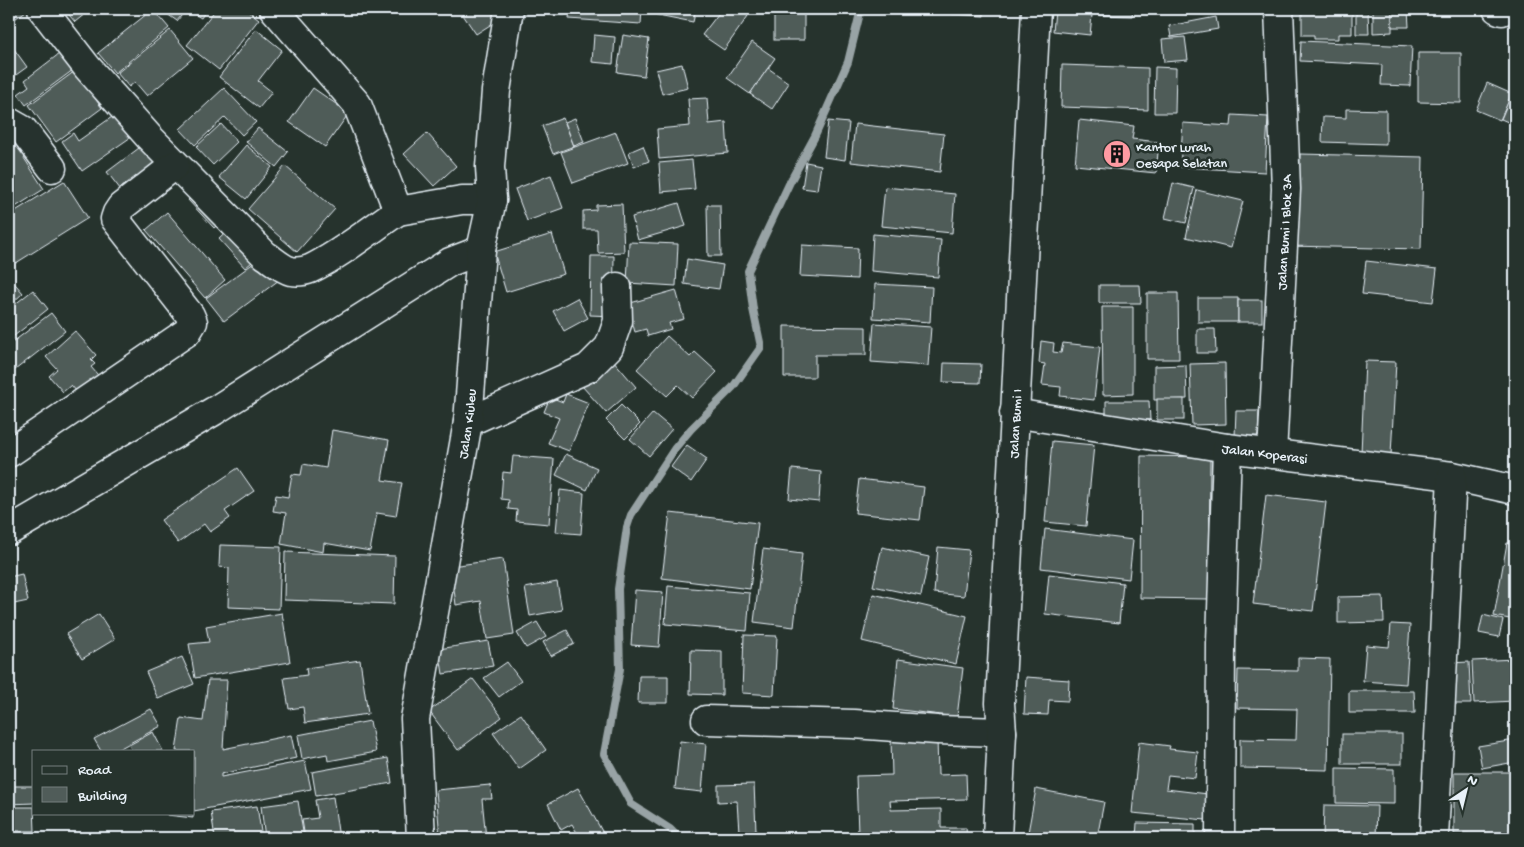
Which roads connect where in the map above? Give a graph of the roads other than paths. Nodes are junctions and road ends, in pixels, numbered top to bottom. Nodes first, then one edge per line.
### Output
1 (42, 9) edge
2 (274, 9) edge
3 (509, 9) edge
4 (1036, 9) edge
5 (1279, 9) edge
6 (9, 122) edge
7 (175, 165) junction
8 (52, 168) dead end
9 (492, 200) junction
10 (398, 211) junction
11 (481, 250) junction
12 (617, 287) dead end
13 (1014, 413) junction
14 (468, 422) junction
15 (1227, 448) junction
16 (9, 453) edge
17 (1272, 454) junction
18 (1452, 476) junction
19 (1515, 490) edge
20 (9, 531) edge
21 (706, 720) dead end
22 (1002, 732) junction
23 (421, 838) edge
24 (997, 838) edge
25 (1220, 838) edge
26 (1434, 838) edge

1 - 7 street
2 - 10 street
3 - 9 street, Jalan Kiuleu
4 - 13 street, Jalan Bumi I
5 - 17 street, Jalan Bumi I Blok 3A
6 - 8 street
7 - 10 street
7 - 16 street
9 - 10 street
9 - 11 street, Jalan Kiuleu
11 - 14 street, Jalan Kiuleu
11 - 20 street
12 - 14 street
13 - 15 street, Jalan Koperasi
13 - 22 street, Jalan Bumi I
14 - 23 street, Jalan Kiuleu
15 - 17 street, Jalan Koperasi
15 - 25 street
17 - 18 street, Jalan Koperasi
18 - 19 street, Jalan Koperasi
18 - 26 street
21 - 22 street
22 - 24 street, Jalan Bumi I

